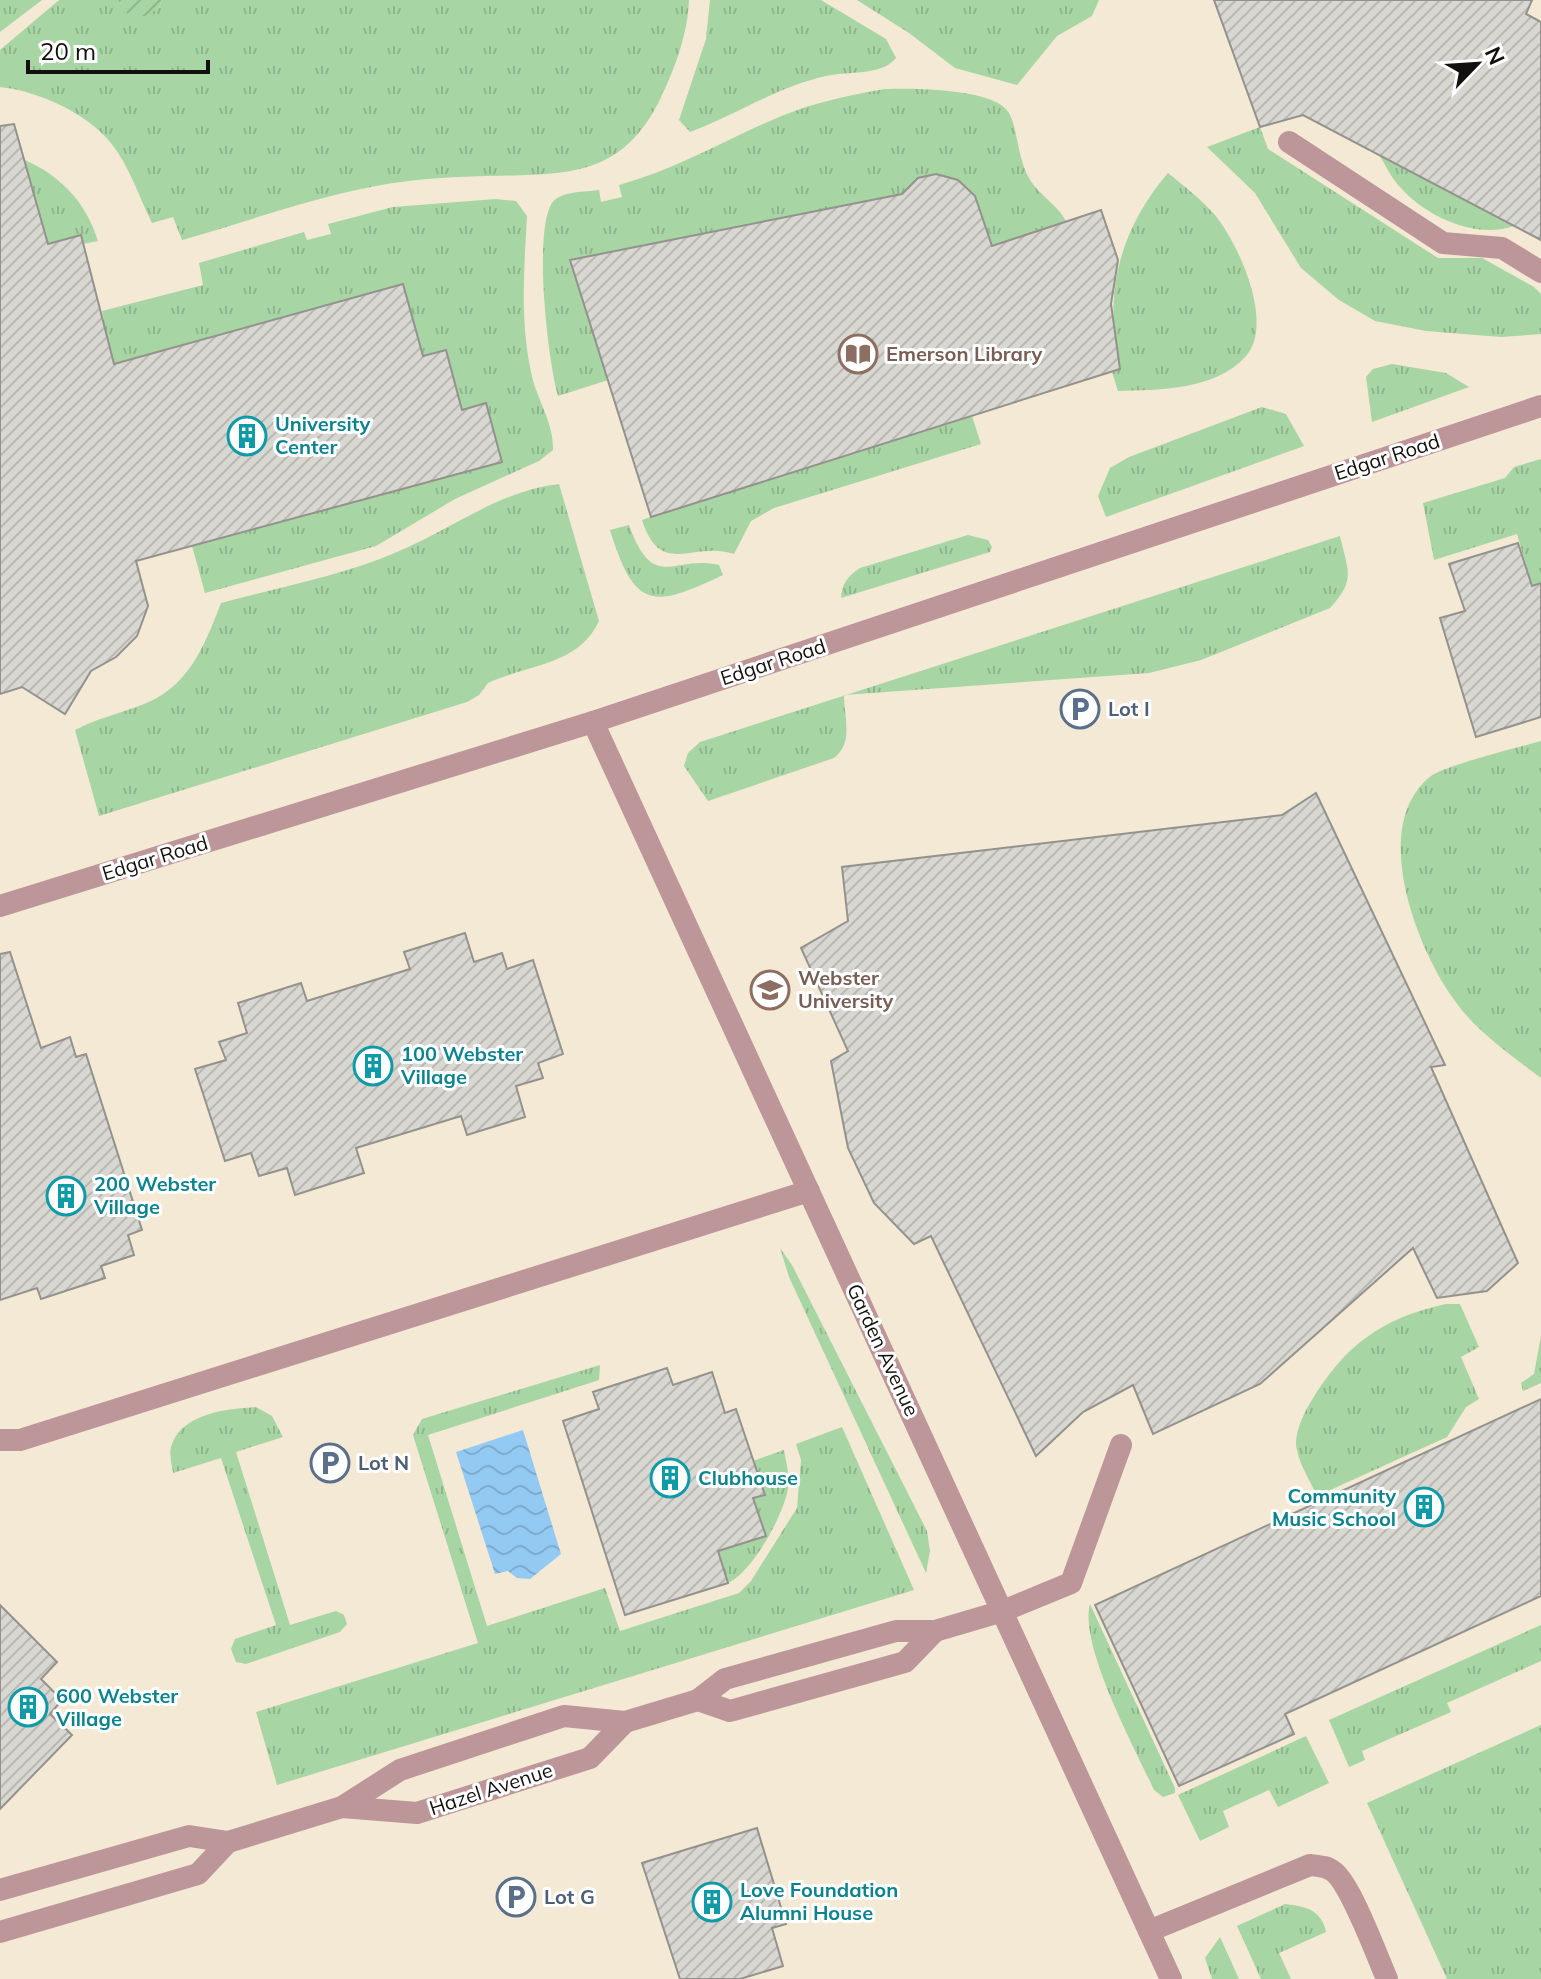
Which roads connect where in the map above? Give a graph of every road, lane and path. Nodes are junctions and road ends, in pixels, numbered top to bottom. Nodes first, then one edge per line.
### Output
1 (1289, 142) dead end
2 (1541, 272) edge
3 (1541, 406) edge
4 (593, 722) junction
5 (0, 906) edge
6 (809, 1191) junction
7 (0, 1440) edge
8 (1121, 1445) dead end
9 (1003, 1611) junction
10 (935, 1631) junction
11 (698, 1700) junction
12 (625, 1722) junction
13 (342, 1807) junction
14 (228, 1842) junction
15 (0, 1890) edge
16 (1149, 1931) junction
17 (0, 1932) edge
18 (1171, 1979) edge
19 (1387, 1979) edge

1 - 2 street
3 - 4 street, Edgar Road
4 - 5 street, Edgar Road
4 - 6 street, Garden Avenue
6 - 7 street
6 - 9 street, Garden Avenue
8 - 9 street, Hazel Avenue
9 - 10 street, Hazel Avenue
9 - 16 street, Garden Avenue
10 - 11 street, Hazel Avenue
10 - 11 street, Hazel Avenue
11 - 12 street, Hazel Avenue
12 - 13 street, Hazel Avenue
12 - 13 street, Hazel Avenue
13 - 14 street, Hazel Avenue
14 - 15 street, Hazel Avenue
14 - 17 street, Hazel Avenue
16 - 18 street, Garden Avenue
16 - 19 street

